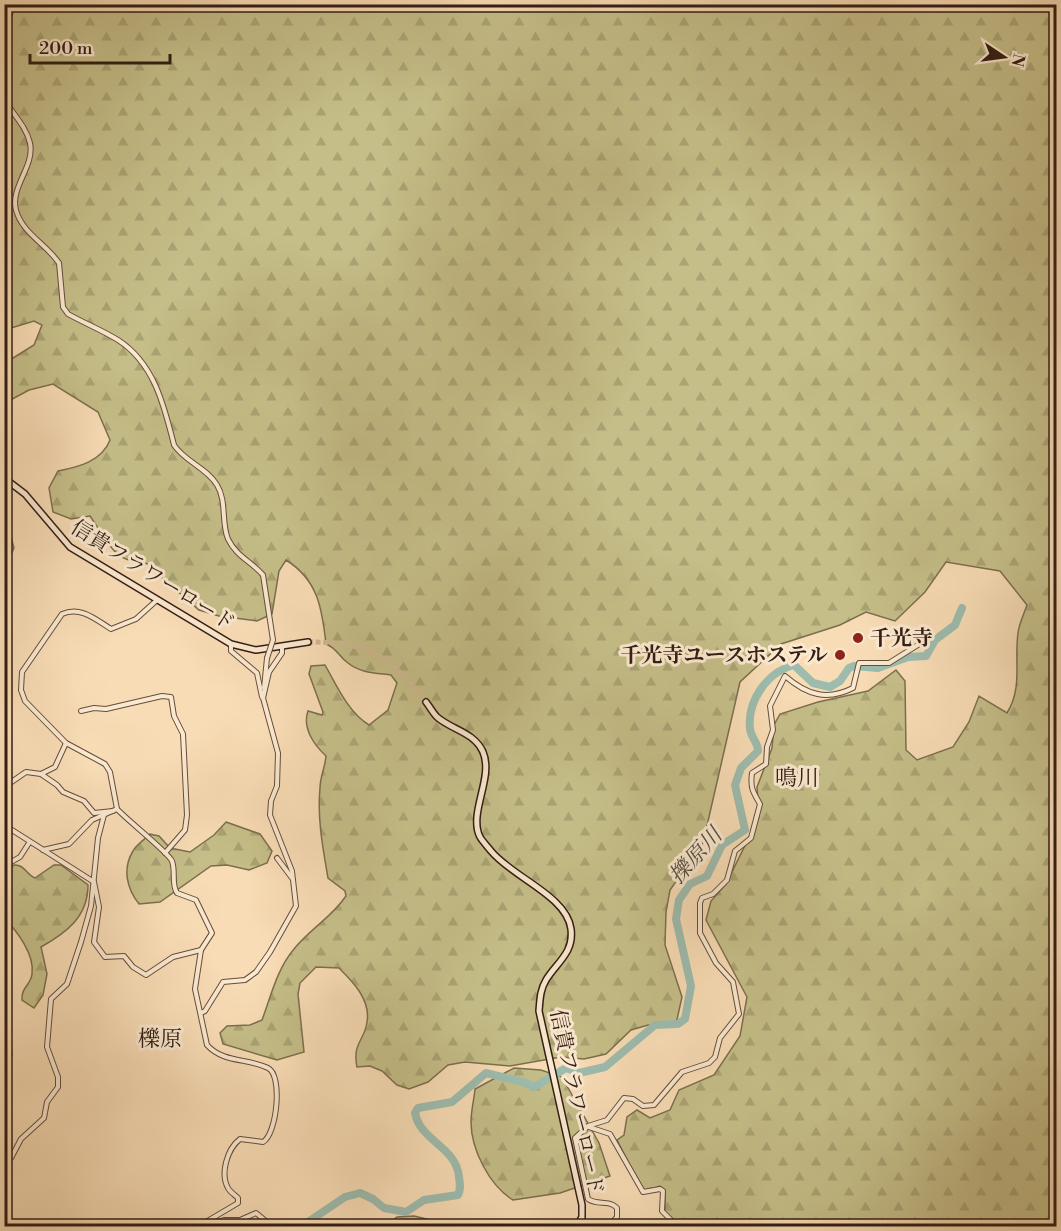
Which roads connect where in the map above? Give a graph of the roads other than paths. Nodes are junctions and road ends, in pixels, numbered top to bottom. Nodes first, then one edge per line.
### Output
1 (13, 4) edge
2 (4, 35) edge
3 (4, 99) edge
4 (4, 478) edge
5 (157, 600) junction
6 (308, 642) tunnel mouth
7 (921, 643) dead end
8 (231, 644) junction
9 (282, 647) junction
10 (265, 692) junction
11 (263, 698) junction
12 (426, 702) tunnel mouth
13 (81, 711) dead end
14 (66, 743) junction
15 (40, 774) junction
16 (4, 790) edge
17 (4, 808) edge
18 (115, 810) junction
19 (104, 815) junction
20 (6, 829) edge
21 (29, 843) junction
22 (44, 850) junction
23 (165, 853) junction
24 (277, 858) dead end
25 (4, 866) edge
26 (294, 881) junction
27 (94, 882) junction
28 (201, 950) junction
29 (201, 1012) junction
30 (588, 1126) junction
31 (4, 1164) edge
32 (199, 1227) edge
33 (206, 1227) edge
34 (272, 1227) edge
35 (577, 1227) edge
36 (609, 1227) edge
37 (677, 1227) edge

1 - 2 street
3 - 10 street, bridge
4 - 5 street, 信貴フラワーロード
5 - 8 street, 信貴フラワーロード
5 - 14 street
6 - 9 street, 信貴フラワーロード
7 - 30 street
8 - 9 street, 信貴フラワーロード
8 - 11 street
9 - 10 street
10 - 11 street
11 - 26 street
12 - 35 street, 信貴フラワーロード
13 - 23 street
14 - 15 street
14 - 18 street
15 - 16 street
15 - 18 street
17 - 20 street
18 - 19 street
18 - 23 street
19 - 22 street
19 - 27 street
20 - 21 street
21 - 22 street
21 - 25 street
22 - 27 street
23 - 28 street
24 - 26 street
26 - 29 street
27 - 28 street
27 - 31 street
28 - 29 street
29 - 32 street
30 - 36 street
30 - 37 street
33 - 34 street

